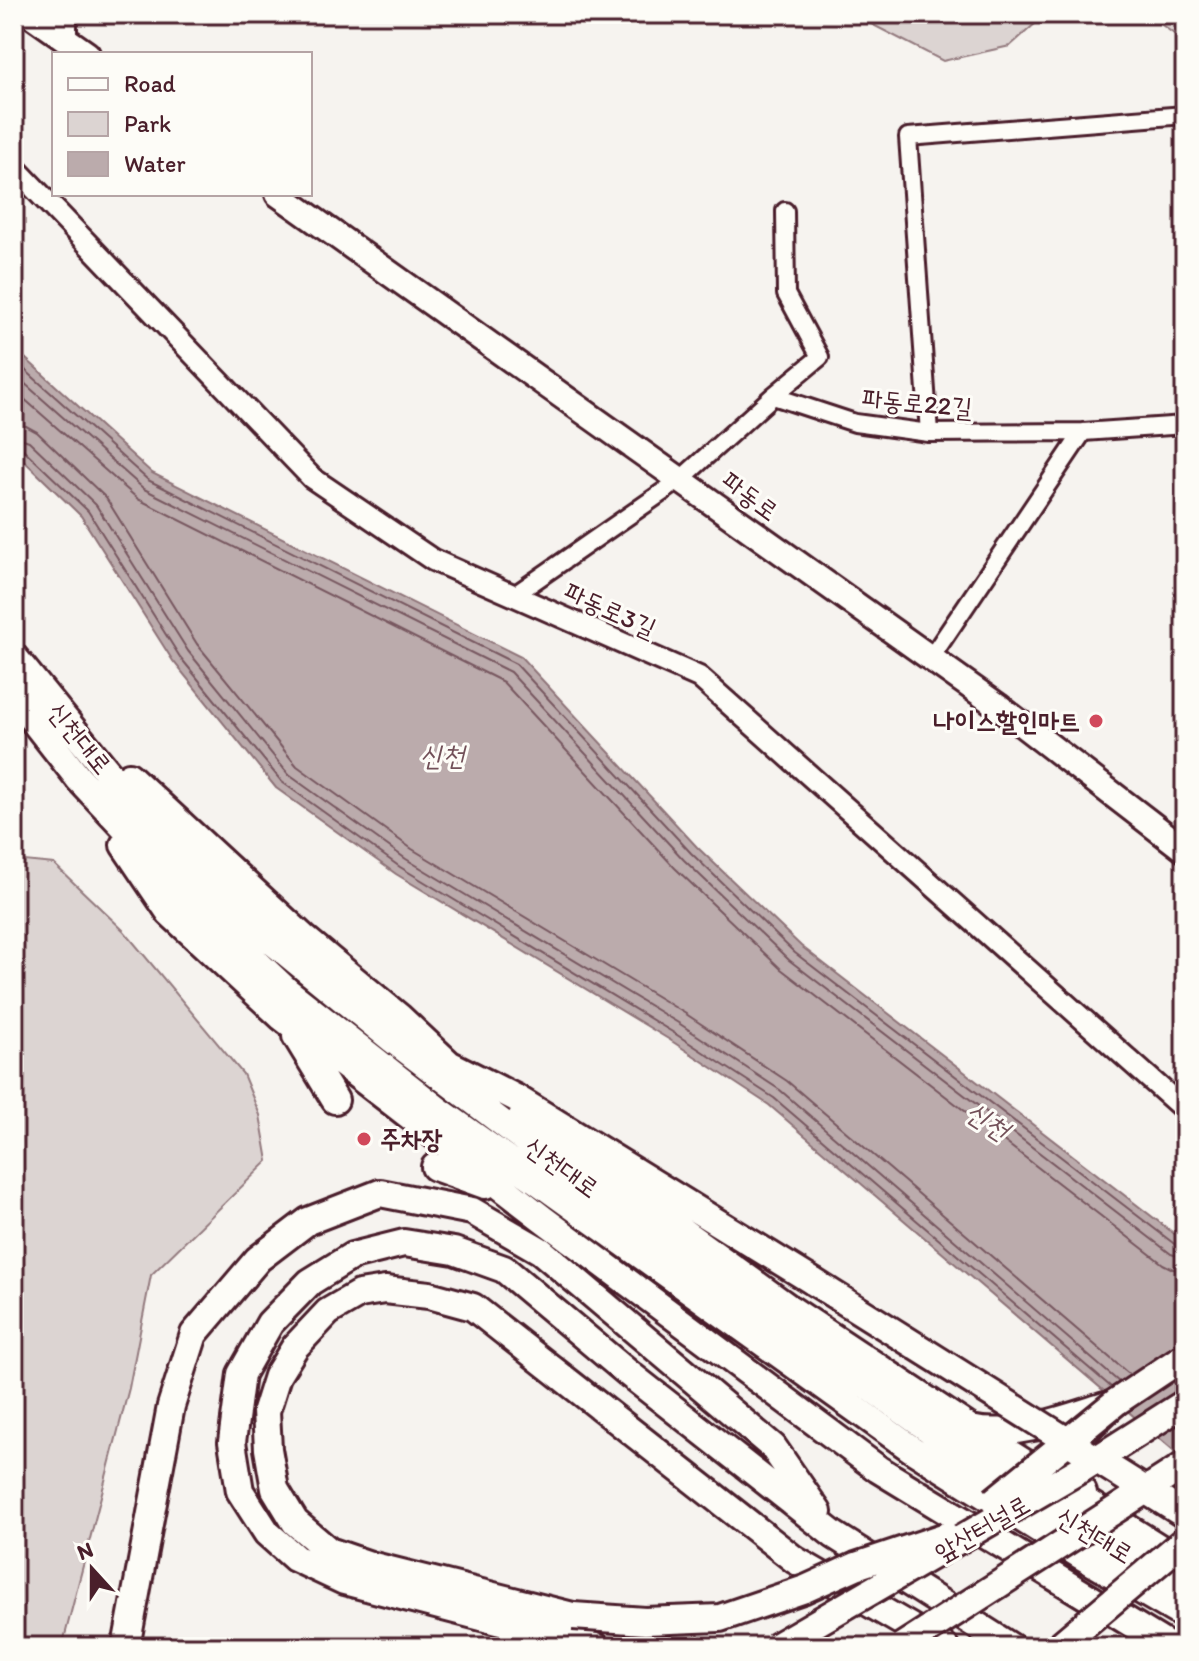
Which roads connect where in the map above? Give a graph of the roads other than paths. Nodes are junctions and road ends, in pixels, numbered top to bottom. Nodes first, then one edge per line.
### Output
1 (30, 14) edge
2 (64, 14) edge
3 (77, 47) edge
4 (1185, 115) edge
5 (14, 167) edge
6 (281, 196) edge
7 (785, 211) dead end
8 (773, 396) junction
9 (1185, 425) edge
10 (1083, 432) junction
11 (929, 433) junction
12 (680, 480) junction
13 (513, 596) junction
14 (14, 657) edge
15 (930, 659) junction
16 (24, 689) edge
17 (79, 779) junction
18 (1185, 850) edge
19 (282, 1017) junction
20 (451, 1065) junction
21 (335, 1100) dead end
22 (1185, 1110) edge
23 (435, 1167) dead end
24 (522, 1203) junction
25 (1185, 1356) edge
26 (1185, 1403) edge
27 (1104, 1410) junction
28 (968, 1427) junction
29 (1185, 1465) edge
30 (1088, 1503) junction
31 (996, 1509) junction
32 (1185, 1515) edge
33 (834, 1535) junction
34 (1185, 1540) edge
35 (1185, 1564) edge
36 (1185, 1588) edge
37 (1185, 1616) edge
38 (126, 1647) edge
39 (596, 1647) edge
40 (775, 1647) edge
41 (901, 1647) edge
42 (945, 1647) edge
43 (1011, 1647) edge
44 (1058, 1647) edge
45 (1170, 1647) edge

1 - 3 main road
2 - 3 street
4 - 11 street
5 - 13 street, 파동로3길
6 - 12 main road, 파동로
7 - 8 street
8 - 11 street, 파동로22길
8 - 12 street
9 - 10 street, 파동로22길
10 - 11 street, 파동로22길
10 - 15 street
12 - 13 street
12 - 15 main road, 파동로
13 - 22 street, 파동로3길
14 - 16 highway, 신천대로
15 - 18 main road, 파동로
16 - 17 highway, 신천대로
16 - 20 highway
16 - 36 highway, 신천대로
17 - 19 highway
17 - 31 highway, 신천대로
19 - 21 highway
19 - 24 highway
20 - 28 highway
20 - 32 highway, bridge
23 - 24 highway
24 - 45 highway
25 - 27 highway
26 - 31 highway, 앞산터널로, bridge
27 - 28 highway
27 - 30 highway
27 - 31 highway, bridge
28 - 30 highway
29 - 41 highway, bridge
30 - 35 highway
31 - 37 highway, 신천대로
31 - 40 highway, 앞산터널로, bridge
31 - 42 highway, bridge
33 - 38 highway
33 - 39 highway
33 - 43 highway
34 - 44 highway, bridge

